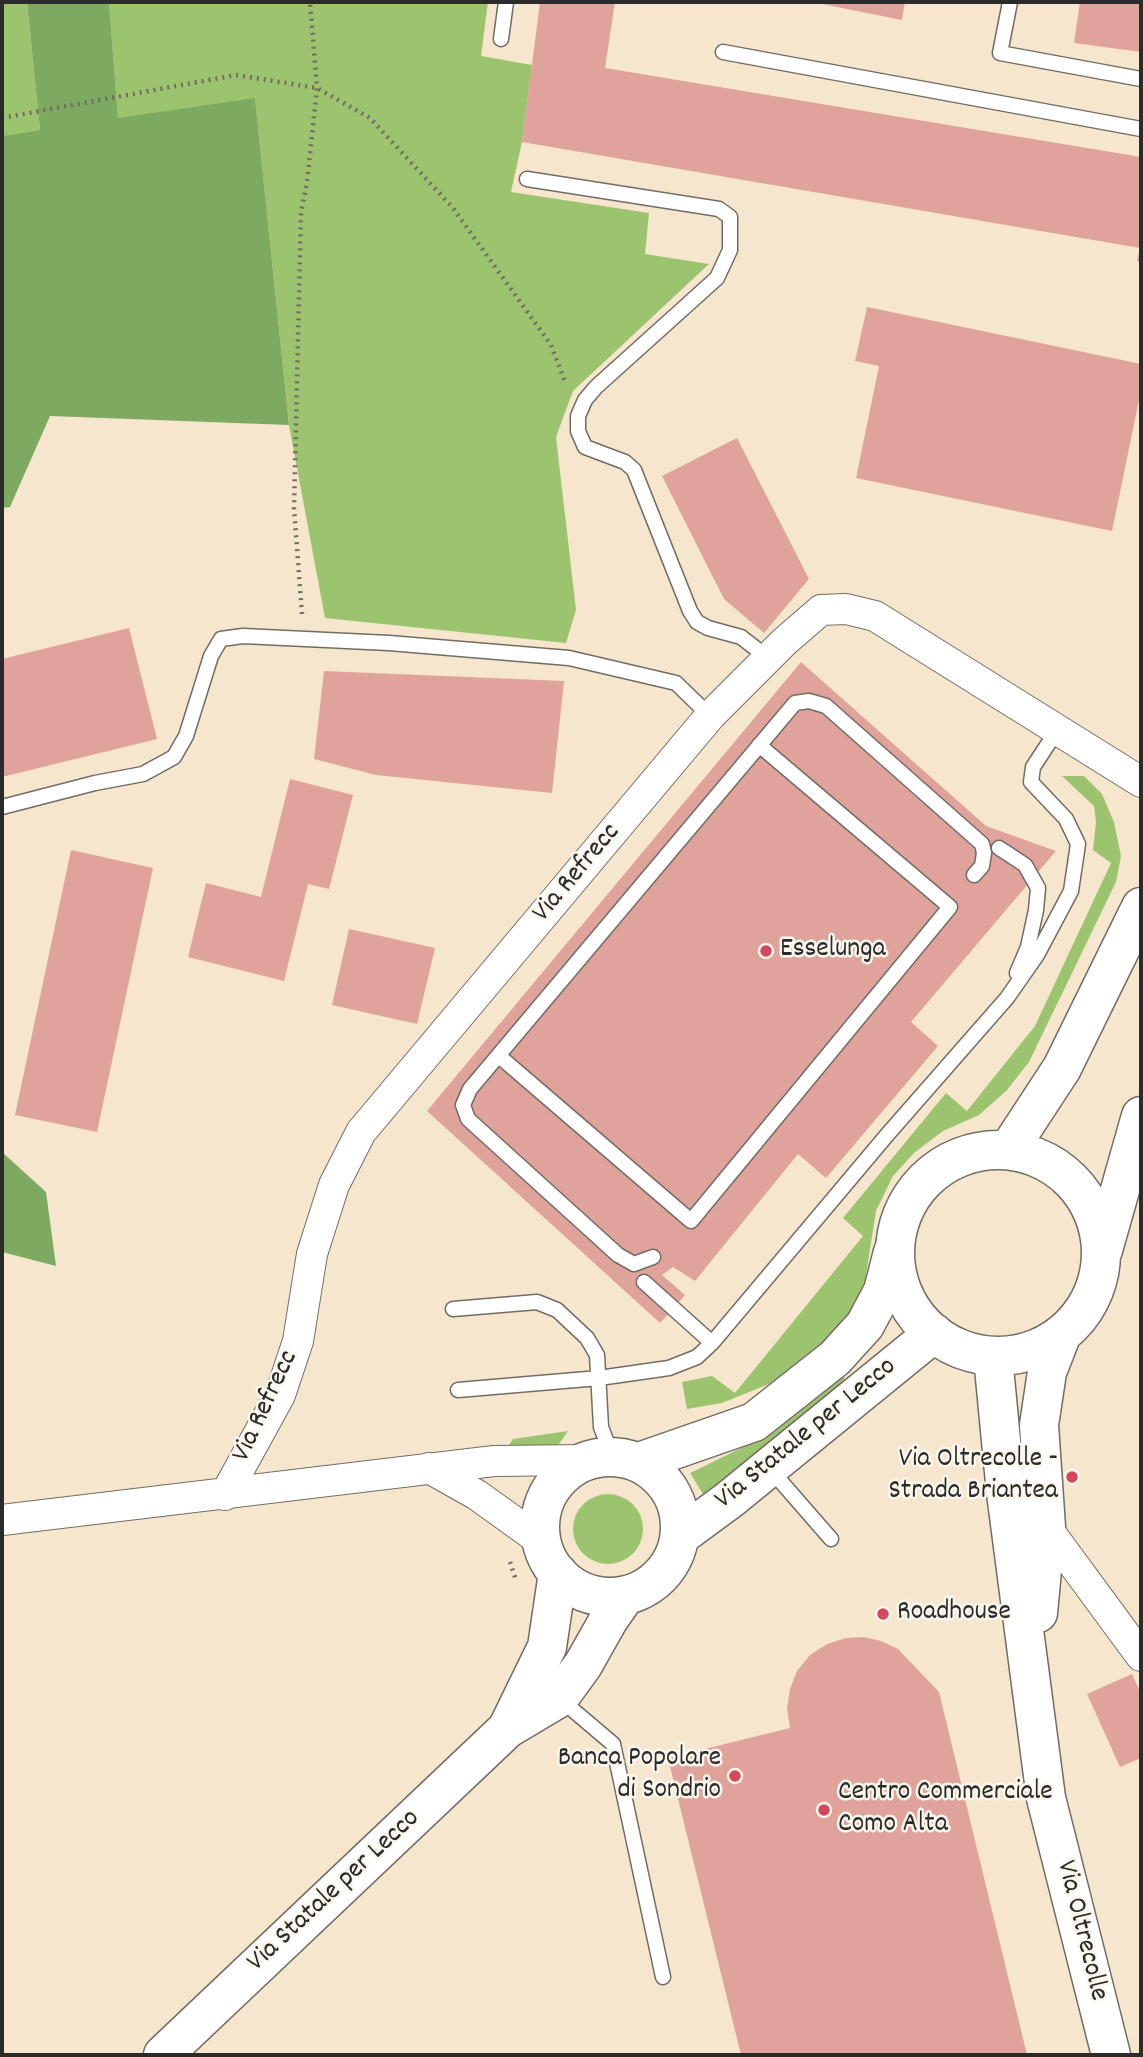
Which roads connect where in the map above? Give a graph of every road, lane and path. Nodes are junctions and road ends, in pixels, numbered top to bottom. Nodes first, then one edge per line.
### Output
1 (310, 2) edge
2 (506, 2) edge
3 (1010, 2) edge
4 (501, 39) dead end
5 (723, 52) dead end
6 (1141, 79) edge
7 (317, 88) junction
8 (2, 118) edge
9 (1141, 129) edge
10 (527, 179) dead end
11 (578, 416) junction
12 (304, 639) junction
13 (768, 658) junction
14 (710, 716) junction
15 (1058, 729) junction
16 (759, 745) junction
17 (1141, 782) edge
18 (2, 807) edge
19 (999, 848) dead end
20 (974, 875) dead end
21 (1141, 907) edge
22 (1007, 998) junction
23 (499, 1056) junction
24 (1141, 1116) edge
25 (1009, 1149) junction
26 (896, 1240) junction
27 (653, 1258) dead end
28 (1101, 1258) junction
29 (644, 1282) dead end
30 (453, 1309) dead end
31 (934, 1334) junction
32 (1061, 1336) junction
33 (712, 1343) junction
34 (993, 1357) junction
35 (599, 1378) junction
36 (458, 1390) dead end
37 (614, 1460) junction
38 (429, 1468) junction
39 (769, 1468) junction
40 (225, 1494) junction
41 (2, 1520) edge
42 (1046, 1527) junction
43 (680, 1536) junction
44 (831, 1539) dead end
45 (549, 1557) junction
46 (625, 1596) junction
47 (1141, 1656) edge
48 (1031, 1683) junction
49 (559, 1698) junction
50 (507, 1729) junction
51 (663, 1977) dead end
52 (163, 2055) edge
53 (1111, 2055) edge

1 - 7 path
2 - 4 lane
3 - 6 lane
5 - 9 lane
7 - 8 path
7 - 11 path
7 - 12 path
10 - 11 lane
11 - 13 lane
12 - 14 lane
12 - 18 lane
13 - 14 street, Via Refrecc
13 - 15 street, Via Refrecc
14 - 40 street, Via Refrecc
15 - 17 street, Via Refrecc
15 - 22 lane
16 - 20 lane
16 - 23 lane
16 - 23 lane
19 - 22 lane
21 - 25 main road
22 - 33 lane
23 - 27 lane
24 - 28 main road
25 - 26 main road
25 - 28 main road
26 - 31 main road
26 - 37 main road, Via Statale per Lecco
28 - 32 main road
29 - 33 lane
30 - 35 lane
31 - 34 main road
31 - 39 main road, Via Statale per Lecco
32 - 34 main road
32 - 42 main road, Via Oltrecolle
33 - 35 lane
34 - 48 main road, Via Oltrecolle
35 - 36 lane
35 - 37 lane
37 - 38 street
37 - 43 main road
37 - 45 main road
38 - 40 street
38 - 45 street
39 - 43 main road, Via Statale per Lecco
39 - 44 lane
40 - 41 street
42 - 47 street
42 - 48 main road, Via Oltrecolle
43 - 46 main road
45 - 46 main road
45 - 50 main road, Via Statale per Lecco
46 - 49 main road, Via Statale per Lecco
48 - 53 main road, Via Oltrecolle
49 - 50 main road, Via Statale per Lecco
49 - 51 lane
50 - 52 main road, Via Statale per Lecco

